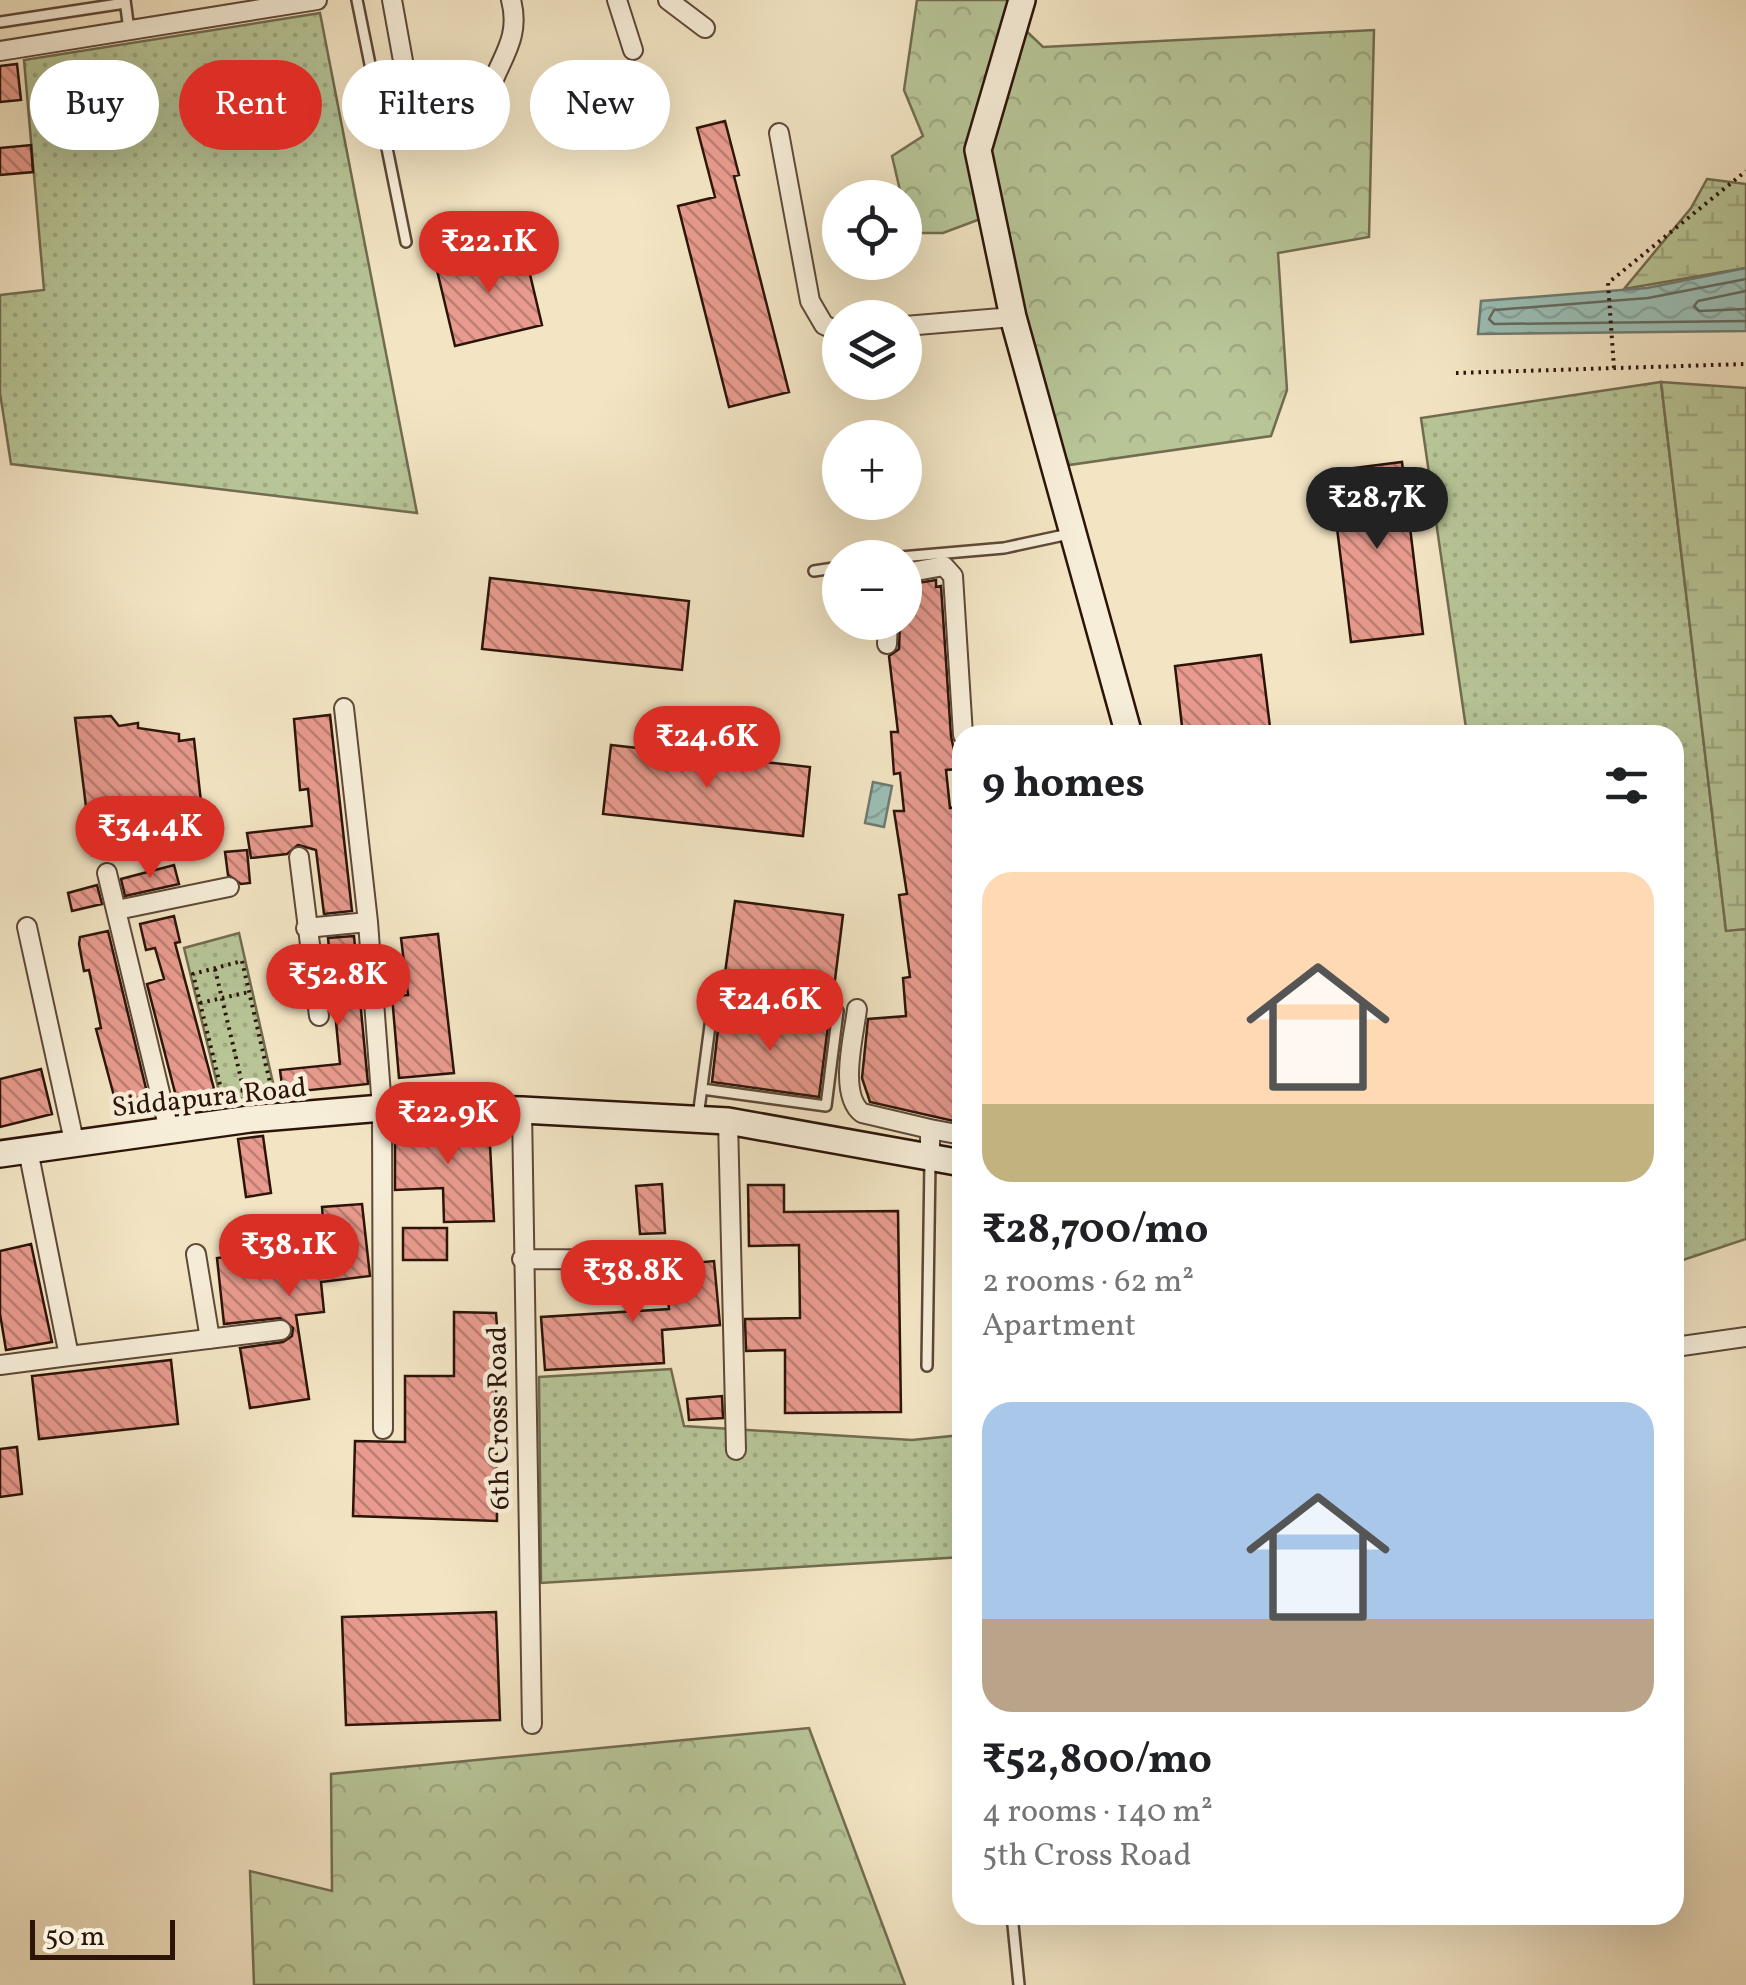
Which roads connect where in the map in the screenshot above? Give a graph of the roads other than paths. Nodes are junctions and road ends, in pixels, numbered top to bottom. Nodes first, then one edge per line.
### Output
1 (357, 0) edge
2 (392, 0) edge
3 (511, 0) edge
4 (617, 0) edge
5 (668, 0) edge
6 (1022, 0) edge
7 (125, 1) edge
8 (308, 1) edge
9 (0, 22) edge
10 (705, 28) dead end
11 (129, 30) junction
12 (633, 50) dead end
13 (0, 51) edge
14 (403, 60) edge
15 (503, 60) edge
16 (779, 134) dead end
17 (406, 242) dead end
18 (1012, 317) junction
19 (822, 321) edge
20 (922, 325) edge
21 (1076, 532) junction
22 (922, 555) edge
23 (822, 570) edge
24 (922, 570) edge
25 (814, 572) dead end
26 (887, 640) edge
27 (887, 644) dead end
28 (344, 708) dead end
29 (962, 725) edge
30 (1127, 725) edge
31 (299, 857) dead end
32 (107, 872) dead end
33 (229, 887) dead end
34 (117, 910) junction
35 (368, 922) junction
36 (27, 927) dead end
37 (306, 928) junction
38 (714, 994) dead end
39 (848, 1010) joint
40 (319, 1016) dead end
41 (702, 1089) junction
42 (382, 1108) junction
43 (522, 1110) junction
44 (698, 1120) junction
45 (728, 1121) junction
46 (930, 1129) junction
47 (169, 1130) junction
48 (952, 1133) edge
49 (74, 1141) junction
50 (28, 1150) junction
51 (0, 1154) edge
52 (930, 1158) junction
53 (952, 1161) edge
54 (196, 1254) dead end
55 (522, 1259) junction
56 (671, 1260) dead end
57 (281, 1330) dead end
58 (1746, 1337) edge
59 (210, 1338) junction
60 (1684, 1346) edge
61 (70, 1356) junction
62 (0, 1364) edge
63 (927, 1366) dead end
64 (383, 1429) dead end
65 (736, 1450) dead end
66 (532, 1724) dead end
67 (1013, 1925) edge
68 (1019, 1985) edge

1 - 17 lane
2 - 14 street
3 - 15 street
4 - 12 street
5 - 10 street
6 - 18 street
7 - 9 lane
7 - 11 lane
8 - 11 street
11 - 13 street
16 - 19 street
18 - 20 street
18 - 21 street
21 - 22 lane
21 - 30 street
23 - 25 lane
24 - 29 street
26 - 27 street
28 - 35 street
31 - 37 street
32 - 34 street
33 - 34 street
34 - 47 street
35 - 37 street
35 - 42 street
36 - 49 street
37 - 40 street
38 - 41 lane
39 - 41 lane
39 - 46 street
41 - 44 lane
42 - 43 street, Siddapura Road
42 - 47 street, Siddapura Road
42 - 64 street
43 - 44 street, Siddapura Road
43 - 55 street, 6th Cross Road
44 - 45 street, Siddapura Road
45 - 52 street, Siddapura Road
45 - 65 street
46 - 48 street
46 - 52 street
47 - 49 street, Siddapura Road
49 - 50 street, Siddapura Road
50 - 51 street, Siddapura Road
50 - 61 street
52 - 53 street, Siddapura Road
52 - 63 lane
54 - 59 street
55 - 56 street
55 - 66 street, 6th Cross Road
57 - 59 street
58 - 60 street
59 - 61 street
61 - 62 street
67 - 68 lane

